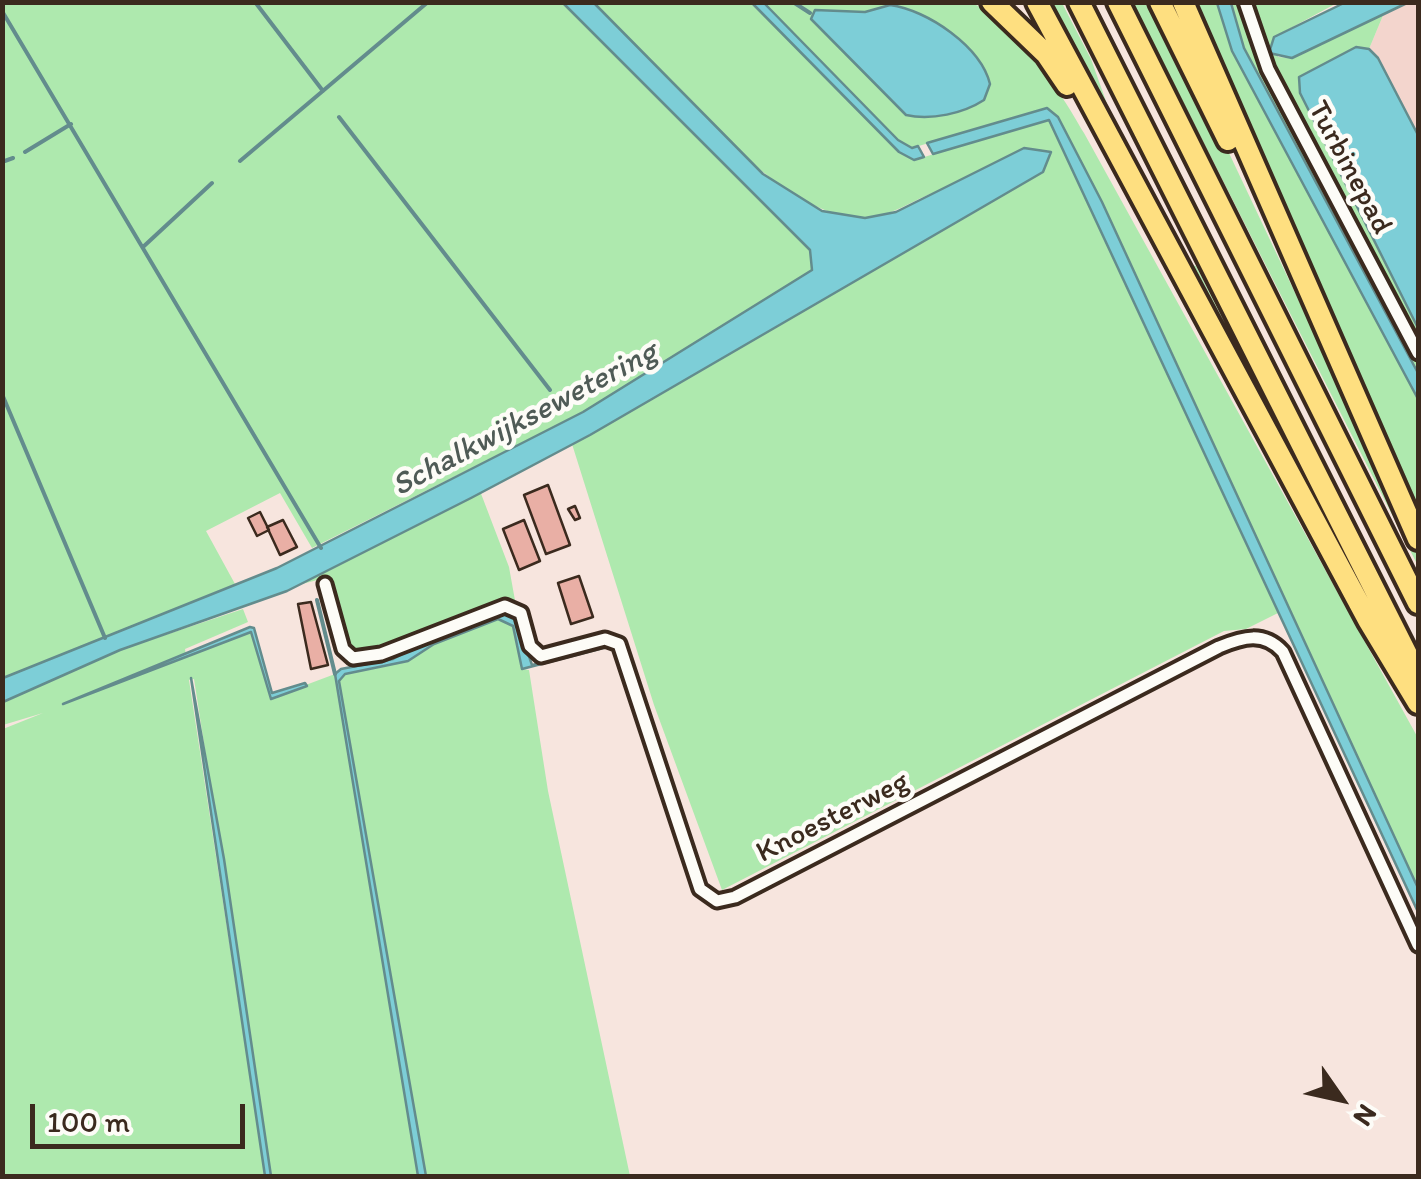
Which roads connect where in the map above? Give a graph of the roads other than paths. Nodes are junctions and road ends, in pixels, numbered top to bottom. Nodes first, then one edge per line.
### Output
1 (992, 2) edge
2 (1037, 2) edge
3 (1078, 2) edge
4 (1118, 2) edge
5 (1160, 2) edge
6 (1183, 2) edge
7 (1245, 2) edge
8 (1129, 178) junction
9 (1290, 249) junction
10 (1418, 353) edge
11 (1418, 539) edge
12 (325, 584) dead end
13 (1418, 603) edge
14 (1418, 676) edge
15 (1418, 703) edge
16 (1418, 945) edge

1 - 8 highway
2 - 8 highway
3 - 14 highway
4 - 13 highway
5 - 9 highway
6 - 9 highway
7 - 10 street, Turbinepad
8 - 15 highway
9 - 11 highway
12 - 16 street, Knoesterweg

